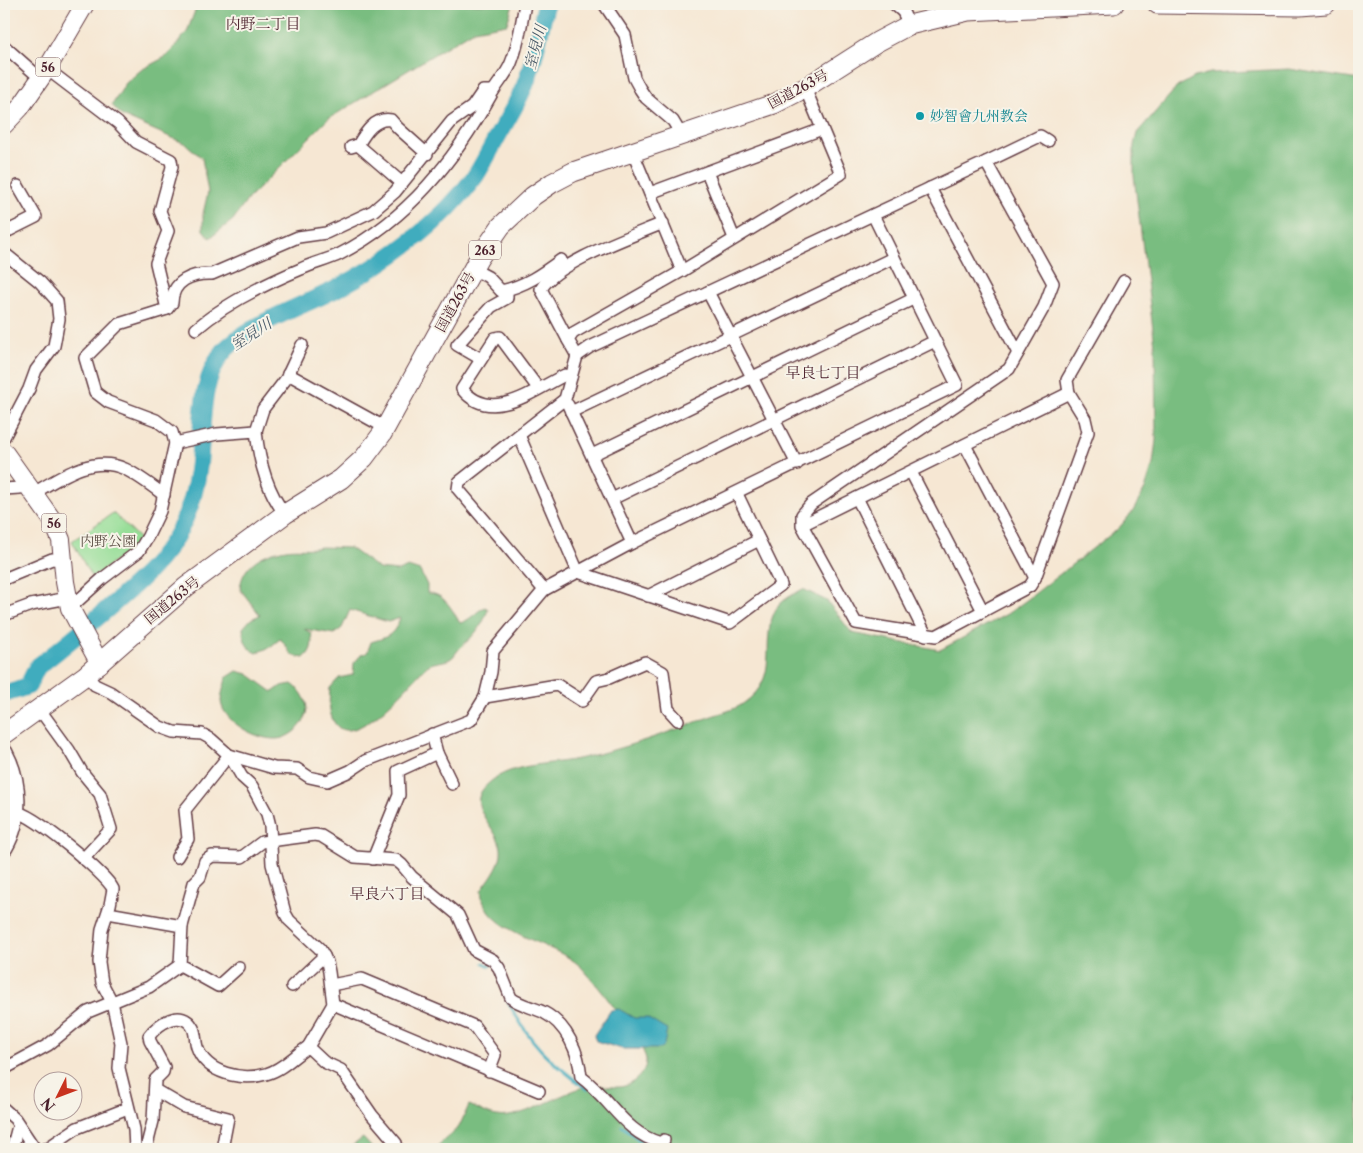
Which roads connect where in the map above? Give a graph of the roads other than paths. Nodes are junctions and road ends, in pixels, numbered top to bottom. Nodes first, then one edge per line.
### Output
1 (85, 4) edge
2 (525, 4) edge
3 (604, 4) edge
4 (894, 4) edge
5 (1063, 4) edge
6 (1114, 4) edge
7 (1157, 4) edge
8 (1326, 4) edge
9 (909, 25) junction
10 (4, 46) edge
11 (44, 73) junction
12 (806, 88) junction
13 (493, 91) junction
14 (4, 124) edge
15 (822, 129) junction
16 (682, 136) junction
17 (1048, 141) dead end
18 (634, 153) junction
19 (427, 154) junction
20 (986, 162) junction
21 (707, 172) junction
22 (402, 183) junction
23 (18, 186) dead end
24 (930, 188) junction
25 (650, 193) junction
26 (873, 216) junction
27 (663, 223) junction
28 (4, 233) edge
29 (734, 238) junction
30 (4, 253) edge
31 (893, 258) junction
32 (561, 260) dead end
33 (473, 269) junction
34 (682, 271) junction
35 (1124, 281) dead end
36 (507, 290) junction
37 (708, 292) junction
38 (913, 299) junction
39 (167, 309) junction
40 (196, 329) dead end
41 (731, 336) junction
42 (568, 340) junction
43 (935, 341) junction
44 (302, 345) dead end
45 (1018, 353) junction
46 (577, 356) junction
47 (481, 359) junction
48 (288, 374) junction
49 (571, 377) junction
50 (753, 377) junction
51 (957, 385) junction
52 (538, 388) junction
53 (1070, 393) junction
54 (964, 398) junction
55 (565, 399) junction
56 (571, 412) junction
57 (774, 419) junction
58 (386, 428) junction
59 (256, 431) junction
60 (519, 435) junction
61 (4, 437) edge
62 (175, 443) junction
63 (966, 445) junction
64 (4, 452) edge
65 (592, 455) junction
66 (797, 464) junction
67 (910, 472) junction
68 (31, 488) junction
69 (4, 489) edge
70 (738, 494) junction
71 (164, 495) junction
72 (857, 498) junction
73 (612, 499) junction
74 (285, 514) junction
75 (802, 524) junction
76 (759, 540) junction
77 (632, 544) junction
78 (64, 560) junction
79 (578, 572) junction
80 (1035, 578) junction
81 (4, 579) edge
82 (544, 590) junction
83 (648, 596) junction
84 (69, 603) junction
85 (982, 611) junction
86 (4, 615) edge
87 (926, 635) junction
88 (93, 670) junction
89 (485, 697) junction
90 (40, 710) junction
91 (678, 720) dead end
92 (4, 734) edge
93 (432, 734) junction
94 (4, 752) edge
95 (437, 753) junction
96 (229, 755) junction
97 (452, 784) dead end
98 (16, 812) junction
99 (271, 840) junction
100 (4, 848) edge
101 (177, 857) dead end
102 (83, 859) junction
103 (374, 859) junction
104 (108, 913) junction
105 (182, 926) junction
106 (324, 956) junction
107 (180, 965) junction
108 (239, 967) dead end
109 (331, 985) junction
110 (292, 986) dead end
111 (112, 1002) junction
112 (333, 1004) junction
113 (308, 1047) junction
114 (4, 1069) edge
115 (490, 1071) junction
116 (155, 1090) junction
117 (540, 1091) dead end
118 (128, 1108) junction
119 (4, 1109) edge
120 (20, 1128) junction
121 (664, 1140) dead end
122 (396, 1143) dead end
123 (12, 1149) edge
124 (35, 1149) edge
125 (46, 1149) edge
126 (135, 1149) edge
127 (146, 1149) edge
128 (222, 1149) edge

1 - 11 main road, 56
2 - 13 street
3 - 16 street
4 - 9 street
5 - 6 highway, 国道263号 / 263
5 - 9 highway, 国道263号 / 263
7 - 8 highway
9 - 12 highway, 国道263号 / 263
10 - 11 street
11 - 14 main road, 56
11 - 39 street
12 - 15 street
12 - 16 highway, 国道263号 / 263
13 - 19 street
13 - 40 street
15 - 21 street
15 - 29 street
16 - 18 highway, 国道263号 / 263
17 - 20 street
18 - 25 street
18 - 33 highway, 国道263号 / 263
19 - 22 street
19 - 22 street
20 - 24 street
20 - 45 street
21 - 25 street
21 - 29 street
22 - 39 street
23 - 28 street
24 - 26 street
24 - 45 street
25 - 27 street
26 - 31 street
26 - 37 street
27 - 34 street
27 - 42 street
29 - 34 street
30 - 61 street
31 - 38 street
31 - 41 street
32 - 36 street
33 - 36 street
33 - 58 highway, 国道263号 / 263
34 - 42 street
35 - 53 street
36 - 47 street
37 - 41 street
37 - 46 street
38 - 43 street
38 - 50 street
39 - 62 street
41 - 50 street
41 - 56 street
42 - 46 street
43 - 51 street
43 - 57 street
44 - 48 street
45 - 54 street
46 - 49 street
47 - 52 street
47 - 52 street
48 - 58 street
48 - 59 street
49 - 52 street
49 - 55 street
50 - 57 street
50 - 65 street
51 - 54 street
51 - 66 street
53 - 63 street
53 - 80 street
54 - 75 street
55 - 56 street
55 - 60 street
56 - 65 street
57 - 66 street
57 - 73 street
58 - 74 highway, 国道263号 / 263
59 - 62 street
59 - 74 street
60 - 79 street
60 - 82 street
62 - 71 street
63 - 67 street
63 - 80 street
64 - 68 main road, 56
65 - 73 street
66 - 70 street
67 - 72 street
67 - 85 street
68 - 69 street
68 - 71 street
68 - 78 main road, 56
70 - 76 street
70 - 77 street
71 - 84 street
72 - 75 street
72 - 87 street
73 - 77 street
74 - 88 highway, 国道263号 / 263
75 - 87 street
76 - 83 street
76 - 83 street
77 - 79 street
78 - 81 street
78 - 84 main road, 56
79 - 82 street
79 - 83 street
80 - 85 street
82 - 89 street
84 - 86 street
84 - 88 main road, 56
85 - 87 street
88 - 90 highway, 国道263号 / 263
88 - 96 street
89 - 91 street
89 - 93 street
90 - 92 highway, 国道263号 / 263
90 - 102 street
93 - 95 street
93 - 96 street
94 - 98 main road
95 - 97 street
95 - 103 street
96 - 99 street
96 - 101 street
98 - 100 main road
98 - 102 street
99 - 103 street
99 - 105 street
99 - 106 street
102 - 104 street
103 - 121 street
104 - 105 street
104 - 111 street
105 - 107 street
106 - 109 street
106 - 110 street
107 - 108 street
107 - 111 street
109 - 112 street
109 - 115 street
111 - 114 street
111 - 118 street
112 - 113 street
112 - 115 street
113 - 116 street
113 - 122 street
115 - 117 street
116 - 127 street
116 - 128 street
118 - 125 street
118 - 126 street
119 - 120 street
120 - 123 street
120 - 124 street

